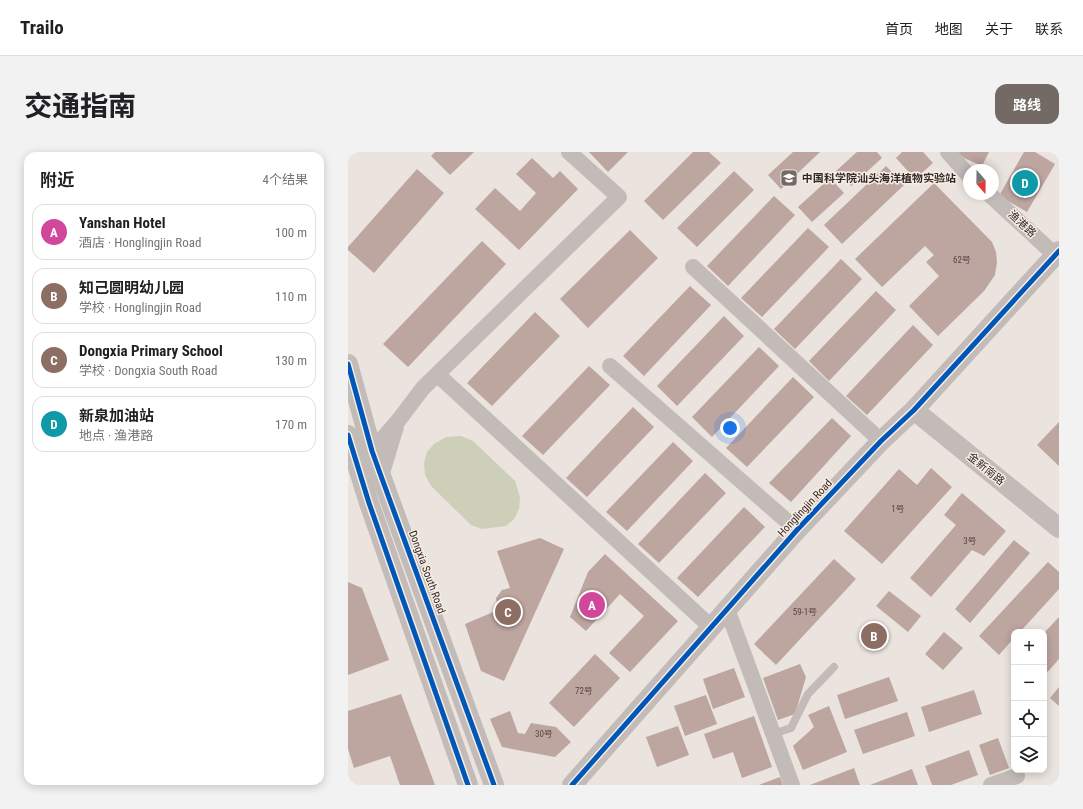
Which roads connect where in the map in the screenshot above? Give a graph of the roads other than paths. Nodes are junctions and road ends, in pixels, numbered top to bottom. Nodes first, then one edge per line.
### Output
1 (569, 152) edge
2 (948, 152) edge
3 (963, 169) edge
4 (996, 200) edge
5 (1058, 255) edge
6 (693, 267) dead end
7 (348, 364) edge
8 (610, 366) dead end
9 (438, 375) junction
10 (914, 410) junction
11 (398, 421) junction
12 (348, 435) edge
13 (882, 441) junction
14 (372, 451) junction
15 (351, 460) edge
16 (364, 482) edge
17 (1059, 528) edge
18 (796, 530) junction
19 (727, 609) junction
20 (711, 627) junction
21 (834, 667) dead end
22 (773, 734) junction
23 (1017, 776) dead end
24 (468, 785) edge
25 (494, 785) edge
26 (572, 785) edge
27 (792, 785) edge
28 (990, 785) edge

1 - 9 street
2 - 3 street
4 - 5 street, 渔港路
5 - 10 street, Honglingjin Road
6 - 13 street
7 - 14 street, Dongxia South Road
8 - 18 street
9 - 11 street
9 - 20 street
10 - 13 street, Honglingjin Road
10 - 17 street, 金新南路
11 - 14 street
11 - 16 street
12 - 15 street, Dongxia South Road
13 - 18 street, Honglingjin Road
14 - 15 street
14 - 16 street, Dongxia South Road
15 - 16 street, Dongxia South Road
16 - 24 street, Dongxia South Road
16 - 25 street, Dongxia South Road
18 - 19 street, Honglingjin Road
19 - 20 street, Honglingjin Road
19 - 22 street
20 - 26 street, Honglingjin Road
21 - 22 lane
22 - 27 street
23 - 28 street

